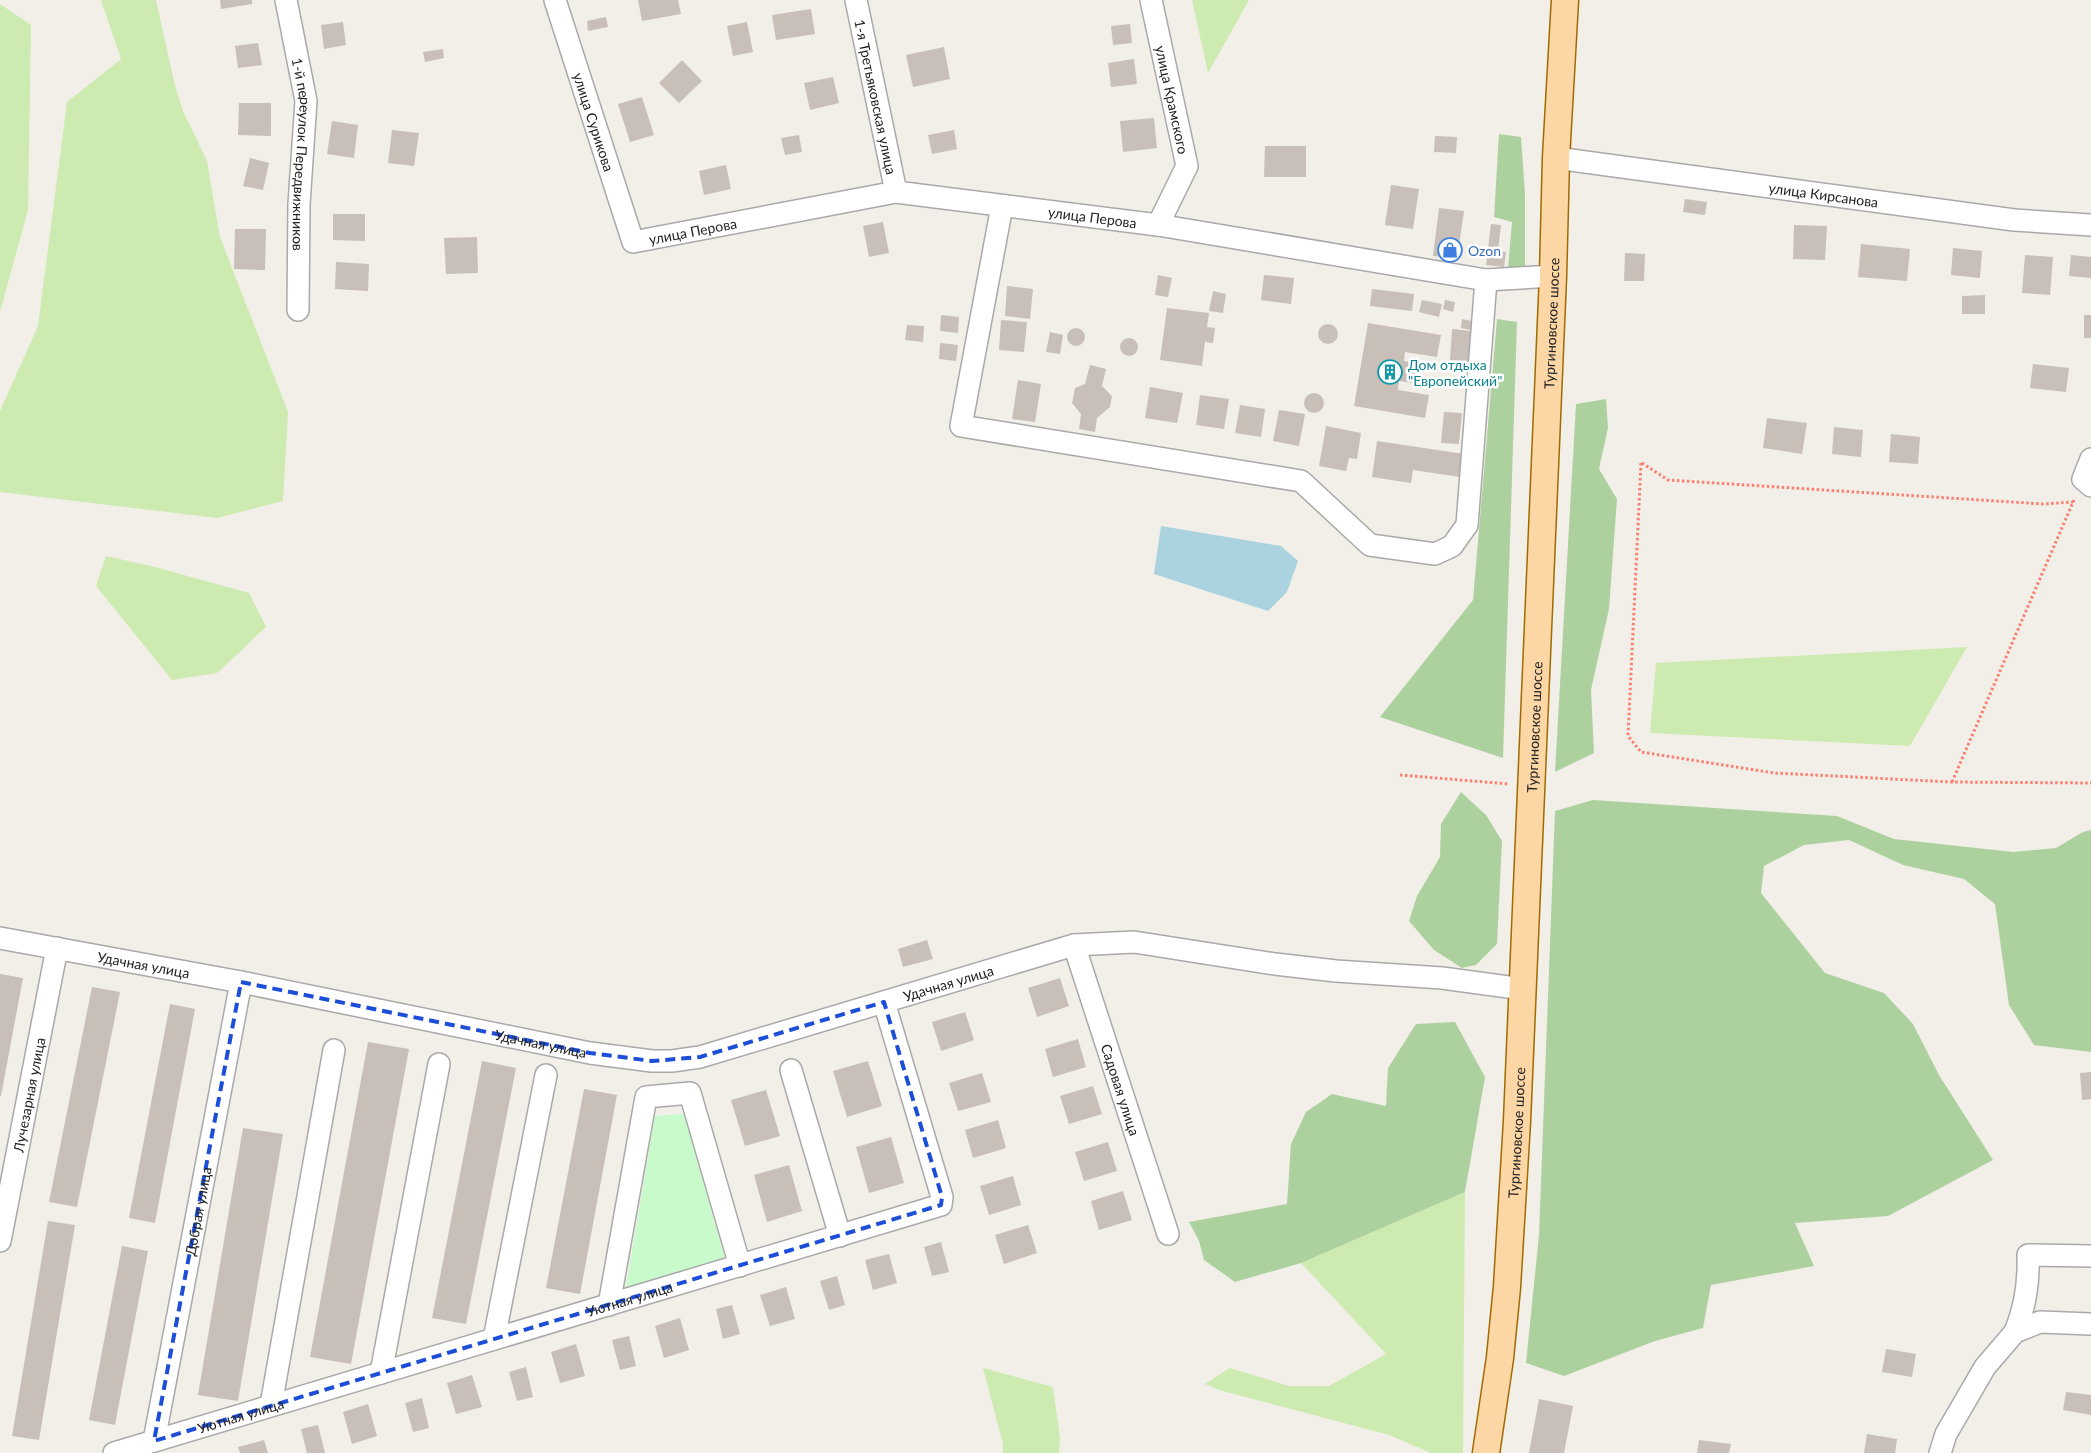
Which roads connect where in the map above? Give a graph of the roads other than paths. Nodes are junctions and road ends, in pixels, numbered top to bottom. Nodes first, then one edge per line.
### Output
1 (286, 0) edge
2 (555, 0) edge
3 (856, 0) edge
4 (1151, 0) edge
5 (1565, 0) edge
6 (1556, 158) junction
7 (896, 192) junction
8 (1002, 206) junction
9 (1158, 225) junction
10 (2091, 225) edge
11 (634, 242) joint
12 (1553, 276) junction
13 (1486, 280) junction
14 (298, 310) dead end
15 (2091, 459) edge
16 (2087, 483) edge
17 (0, 938) edge
18 (1074, 945) junction
19 (57, 948) junction
20 (241, 982) junction
21 (1522, 989) junction
22 (884, 1002) junction
23 (334, 1050) dead end
24 (439, 1064) dead end
25 (791, 1070) dead end
26 (546, 1075) dead end
27 (1168, 1234) dead end
28 (840, 1236) junction
29 (0, 1241) edge
30 (2091, 1256) edge
31 (740, 1266) junction
32 (609, 1305) junction
33 (2091, 1324) edge
34 (2015, 1332) junction
35 (494, 1339) junction
36 (381, 1373) junction
37 (271, 1405) junction
38 (154, 1440) junction
39 (114, 1453) edge
40 (1486, 1453) edge
41 (1940, 1453) edge

1 - 14 street, 1-й переулок Передвижников
2 - 11 street, улица Сурикова
3 - 7 street, 1-я Третьяковская улица
4 - 9 street, улица Крамского
5 - 6 main road, Тургиновское шоссе
6 - 10 street, улица Кирсанова
6 - 12 main road, Тургиновское шоссе
7 - 8 street, улица Перова
7 - 11 street, улица Перова
8 - 9 street, улица Перова
8 - 13 street
9 - 13 street, улица Перова
12 - 13 street, улица Перова
12 - 21 main road, Тургиновское шоссе
15 - 16 street
17 - 19 street, Удачная улица
18 - 21 street, Удачная улица
18 - 22 street, Удачная улица
18 - 27 street, Садовая улица
19 - 20 street, Удачная улица
19 - 29 street, Лучезарная улица
20 - 22 street, Удачная улица
20 - 38 street, Добрая улица
21 - 40 main road, Тургиновское шоссе
22 - 28 street, Уютная улица
23 - 37 street
24 - 36 street
25 - 28 street
26 - 35 street
28 - 31 street, Уютная улица
30 - 34 street
31 - 32 street, Уютная улица
31 - 32 street
32 - 35 street, Уютная улица
33 - 34 street
34 - 41 street
35 - 36 street, Уютная улица
36 - 37 street, Уютная улица
37 - 38 street, Уютная улица
38 - 39 street, Уютная улица

